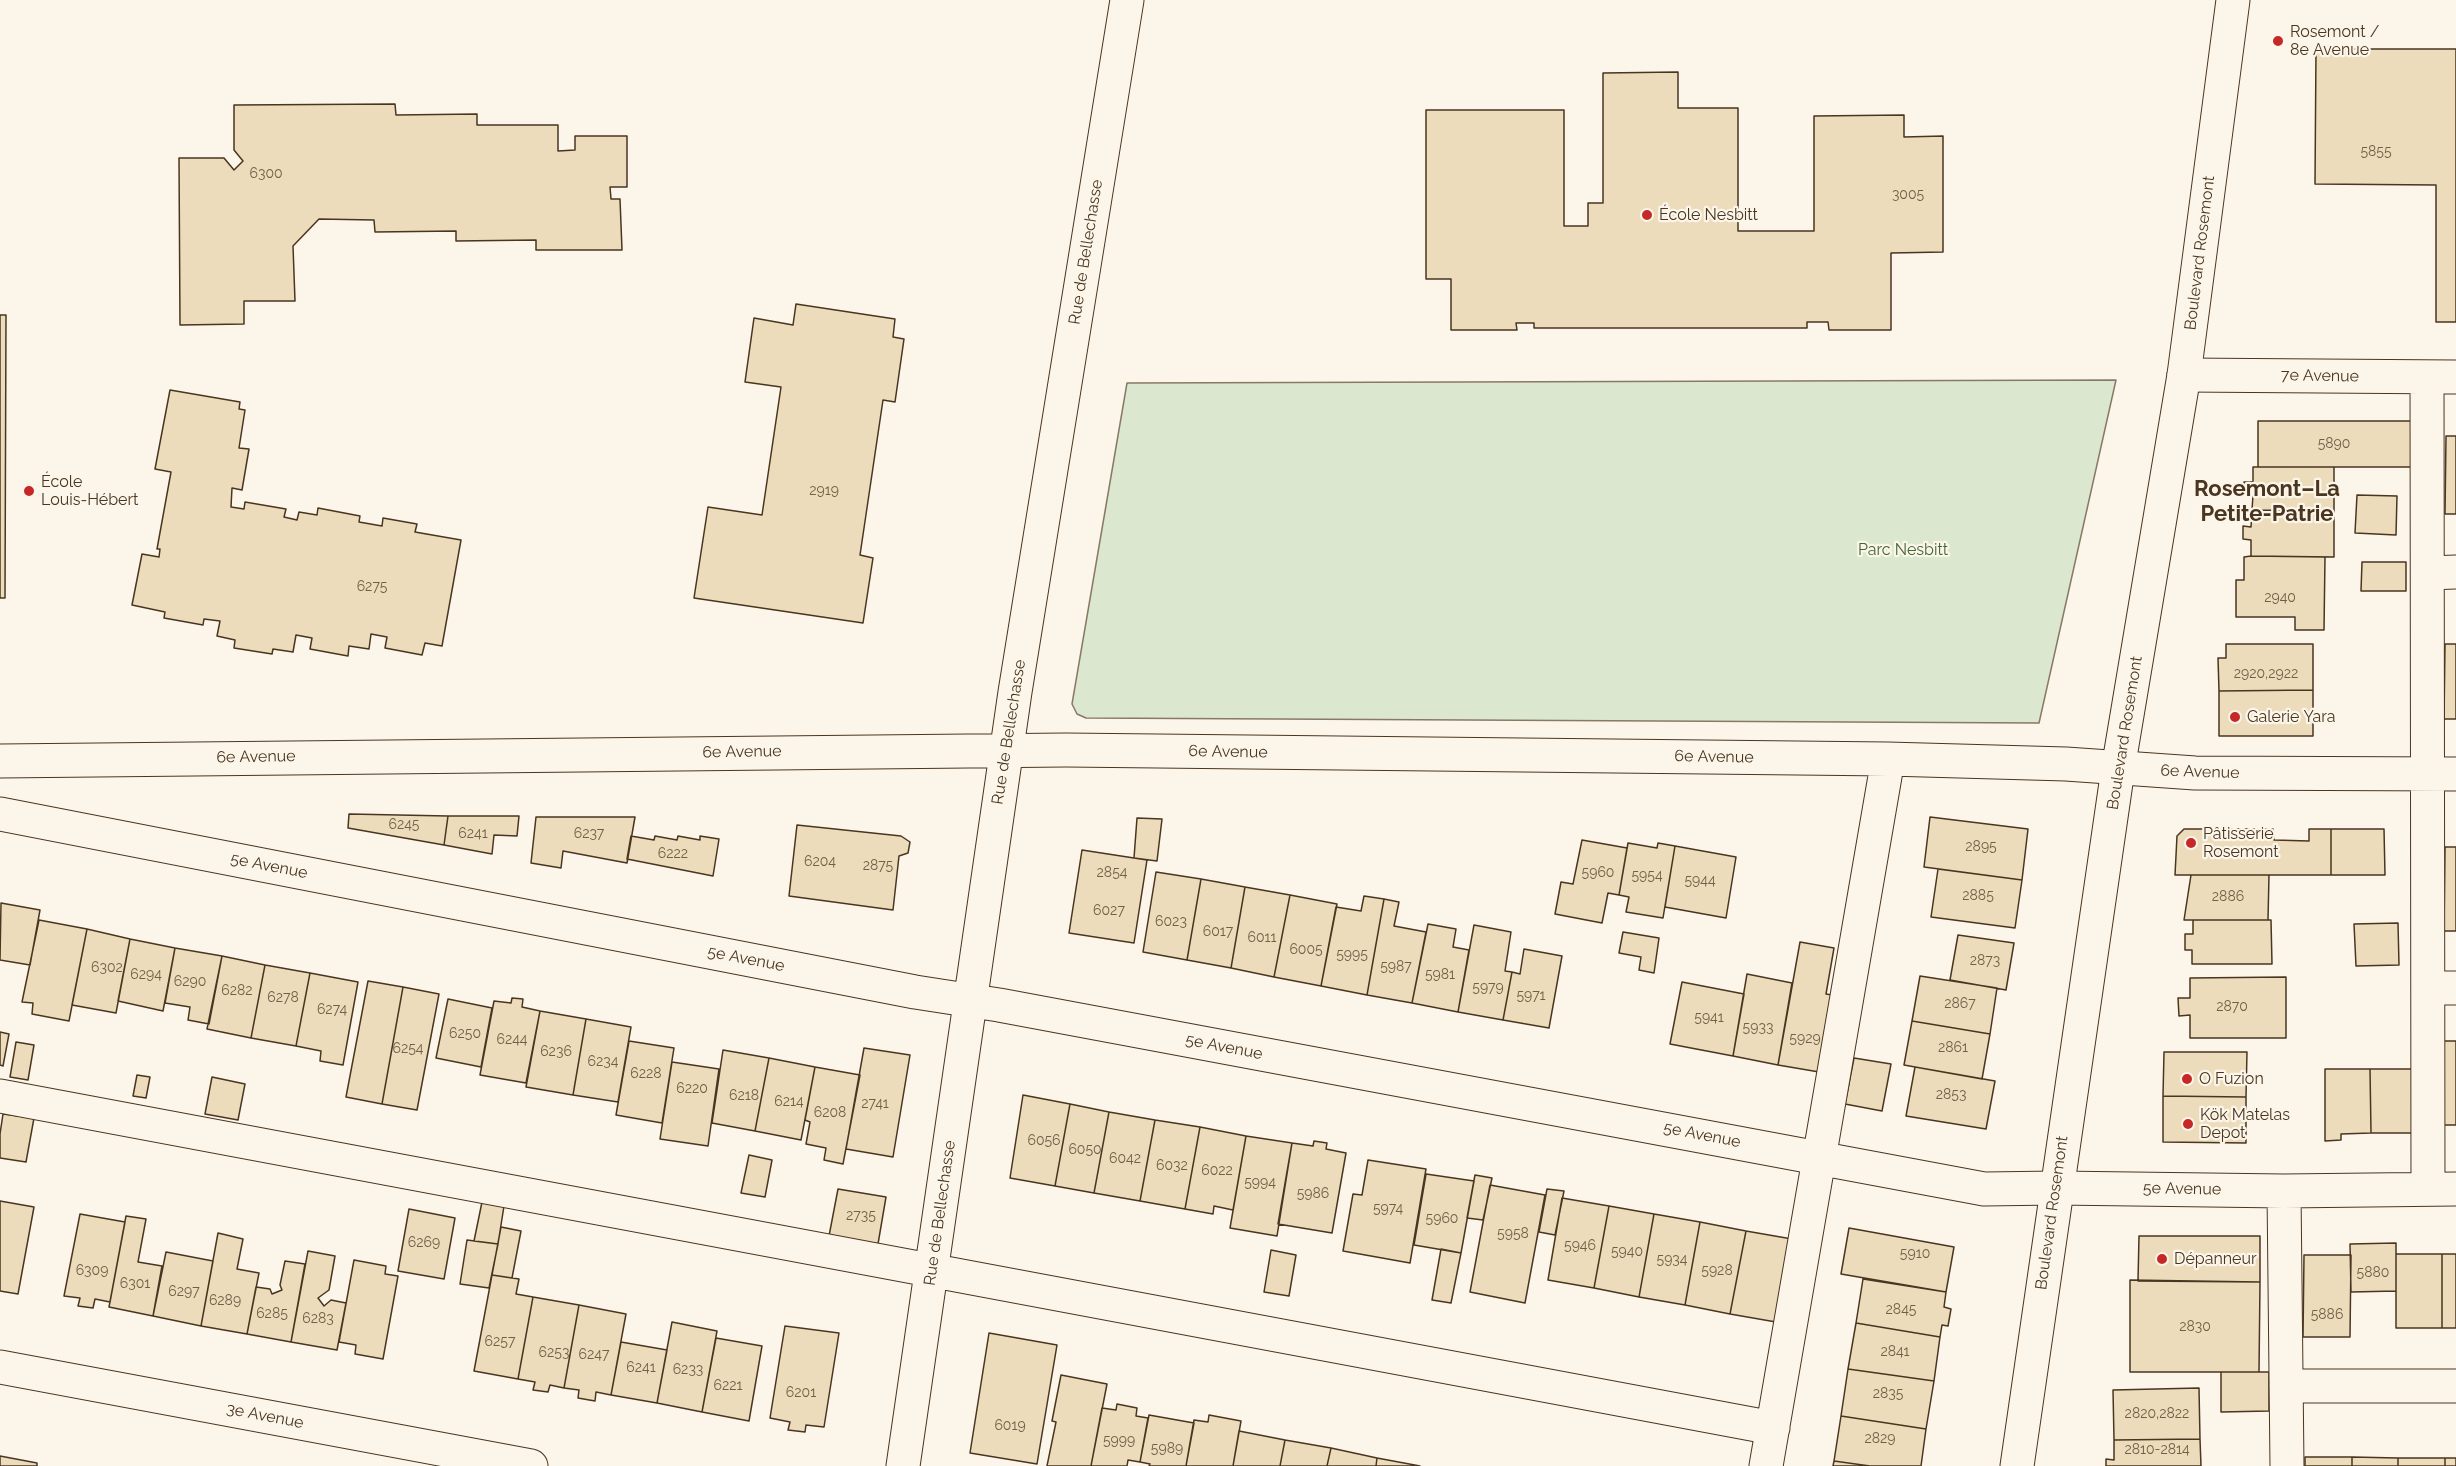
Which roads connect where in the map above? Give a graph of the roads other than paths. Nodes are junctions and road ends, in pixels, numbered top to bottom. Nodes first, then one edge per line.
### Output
1 (1127, 0) edge
2 (2233, 0) edge
3 (2184, 375) junction
4 (2442, 377) edge
5 (2442, 572) edge
6 (1006, 750) junction
7 (1888, 759) junction
8 (0, 761) edge
9 (2118, 769) junction
10 (2442, 774) edge
11 (0, 814) edge
12 (2442, 988) edge
13 (970, 1000) junction
14 (0, 1096) edge
15 (1818, 1157) junction
16 (2057, 1188) junction
17 (2442, 1189) edge
18 (2284, 1191) junction
19 (932, 1271) junction
20 (0, 1367) edge
21 (2286, 1386) junction
22 (2456, 1386) edge
23 (1773, 1428) junction
24 (531, 1466) edge
25 (903, 1466) edge
26 (1766, 1466) edge
27 (2017, 1466) edge
28 (2287, 1466) edge

1 - 6 street, Rue de Bellechasse
2 - 3 street, Boulevard Rosemont
3 - 4 street, 7e Avenue
3 - 9 street, Boulevard Rosemont
4 - 5 street
5 - 10 street
6 - 7 street, 6e Avenue
6 - 8 street, 6e Avenue
6 - 13 street, Rue de Bellechasse
7 - 9 street, 6e Avenue
7 - 15 street
9 - 10 street, 6e Avenue
9 - 16 street, Boulevard Rosemont
10 - 12 street
11 - 13 street, 5e Avenue
12 - 17 street
13 - 15 street, 5e Avenue
13 - 19 street, Rue de Bellechasse
14 - 19 street
15 - 16 street, 5e Avenue
15 - 23 street
16 - 18 street, 5e Avenue
16 - 27 street, Boulevard Rosemont
17 - 18 street, 5e Avenue
18 - 21 street
19 - 23 street
19 - 25 street, Rue de Bellechasse
20 - 24 street, 3e Avenue
21 - 22 street
21 - 28 street
23 - 26 street

